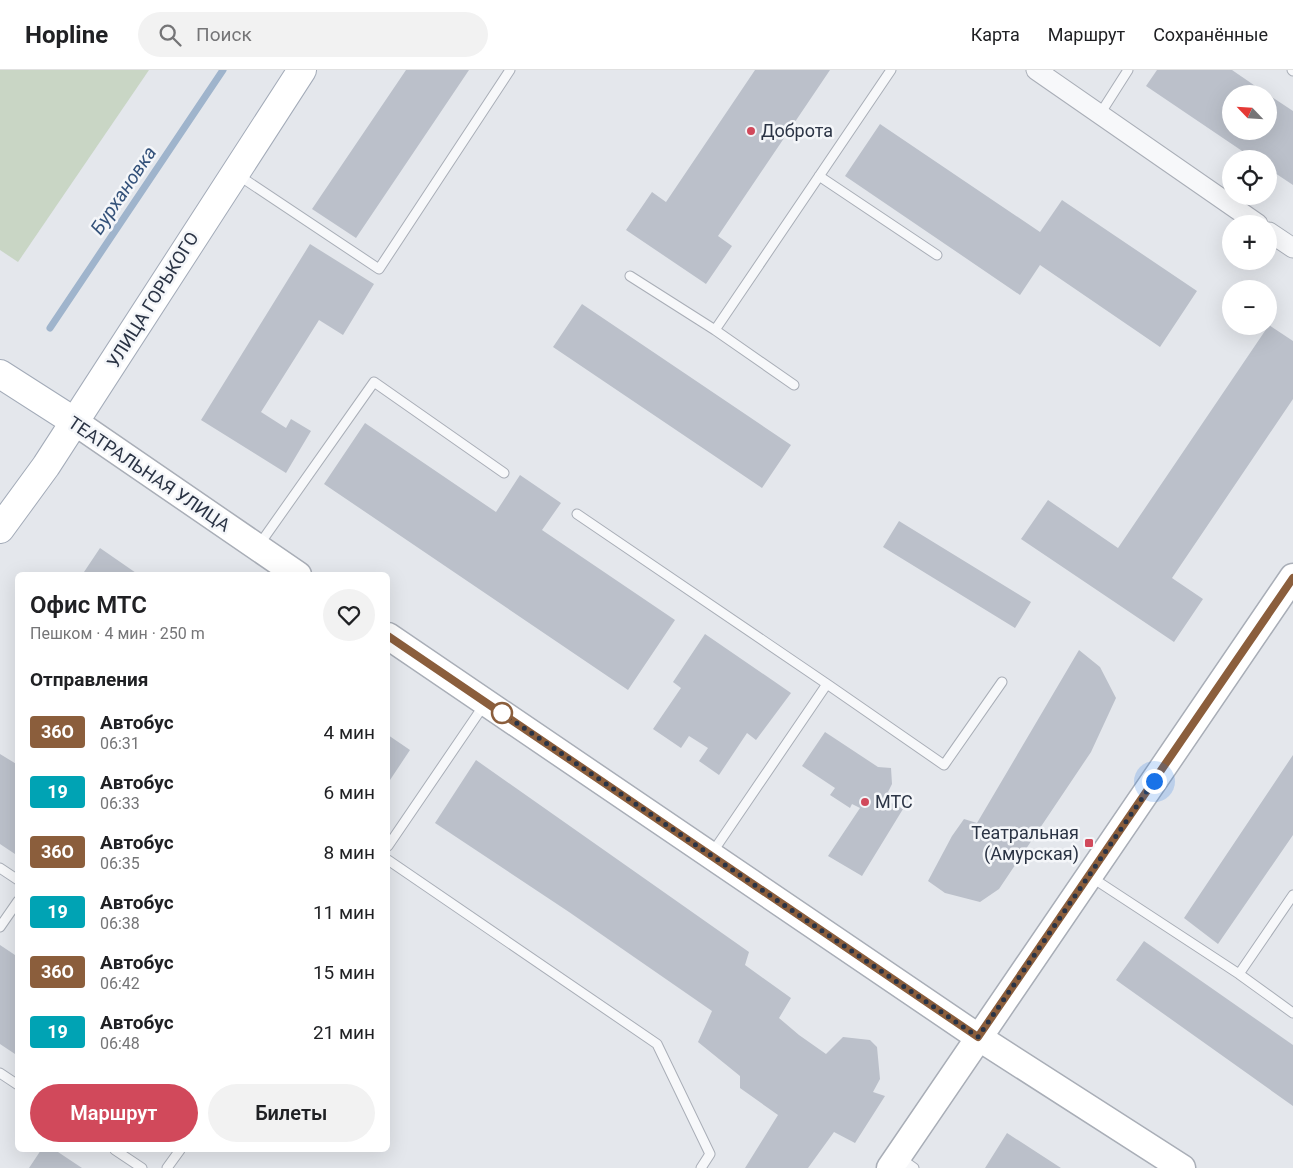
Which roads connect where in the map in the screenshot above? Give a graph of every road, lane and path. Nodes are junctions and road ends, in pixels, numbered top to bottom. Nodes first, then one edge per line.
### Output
1 (302, 70) edge
2 (510, 70) edge
3 (891, 70) edge
4 (1036, 70) edge
5 (1128, 70) edge
6 (1100, 114) junction
7 (234, 172) junction
8 (819, 176) junction
9 (1245, 215) edge
10 (1277, 237) edge
11 (1293, 248) edge
12 (937, 255) dead end
13 (630, 276) dead end
14 (715, 330) junction
15 (0, 374) edge
16 (794, 385) dead end
17 (75, 422) junction
18 (504, 472) dead end
19 (577, 514) dead end
20 (0, 528) edge
21 (257, 548) junction
22 (293, 572) edge
23 (1293, 577) edge
24 (390, 637) edge
25 (1002, 682) dead end
26 (827, 684) junction
27 (486, 702) junction
28 (390, 843) edge
29 (710, 855) junction
30 (390, 861) edge
31 (0, 868) edge
32 (1089, 875) junction
33 (15, 878) edge
34 (1293, 895) edge
35 (15, 905) edge
36 (0, 927) edge
37 (1238, 974) junction
38 (1293, 1013) edge
39 (978, 1037) junction
40 (0, 1073) edge
41 (15, 1083) edge
42 (118, 1152) edge
43 (179, 1152) edge
44 (901, 1164) edge
45 (142, 1168) edge
46 (167, 1168) edge
47 (701, 1168) edge
48 (1182, 1168) edge

1 - 7 main road, УЛИЦА ГОРЬКОГО
2 - 7 lane
3 - 8 lane
4 - 6 street
5 - 6 lane
6 - 9 street
7 - 17 main road, УЛИЦА ГОРЬКОГО
8 - 12 lane
8 - 14 lane
10 - 11 street
13 - 14 lane
14 - 16 lane
15 - 17 main road, ТЕАТРАЛЬНАЯ УЛИЦА
17 - 20 main road, УЛИЦА ГОРЬКОГО
17 - 21 main road, ТЕАТРАЛЬНАЯ УЛИЦА
18 - 21 lane
19 - 26 lane
21 - 22 main road, ТЕАТРАЛЬНАЯ УЛИЦА
23 - 32 main road
24 - 27 main road
25 - 26 lane
26 - 29 lane
27 - 28 lane
27 - 29 main road
29 - 39 main road
30 - 47 lane
31 - 33 lane
32 - 37 lane
32 - 39 main road
34 - 37 lane
35 - 36 lane
37 - 38 lane
39 - 44 main road
39 - 48 main road
40 - 41 lane
42 - 45 lane
43 - 46 lane

